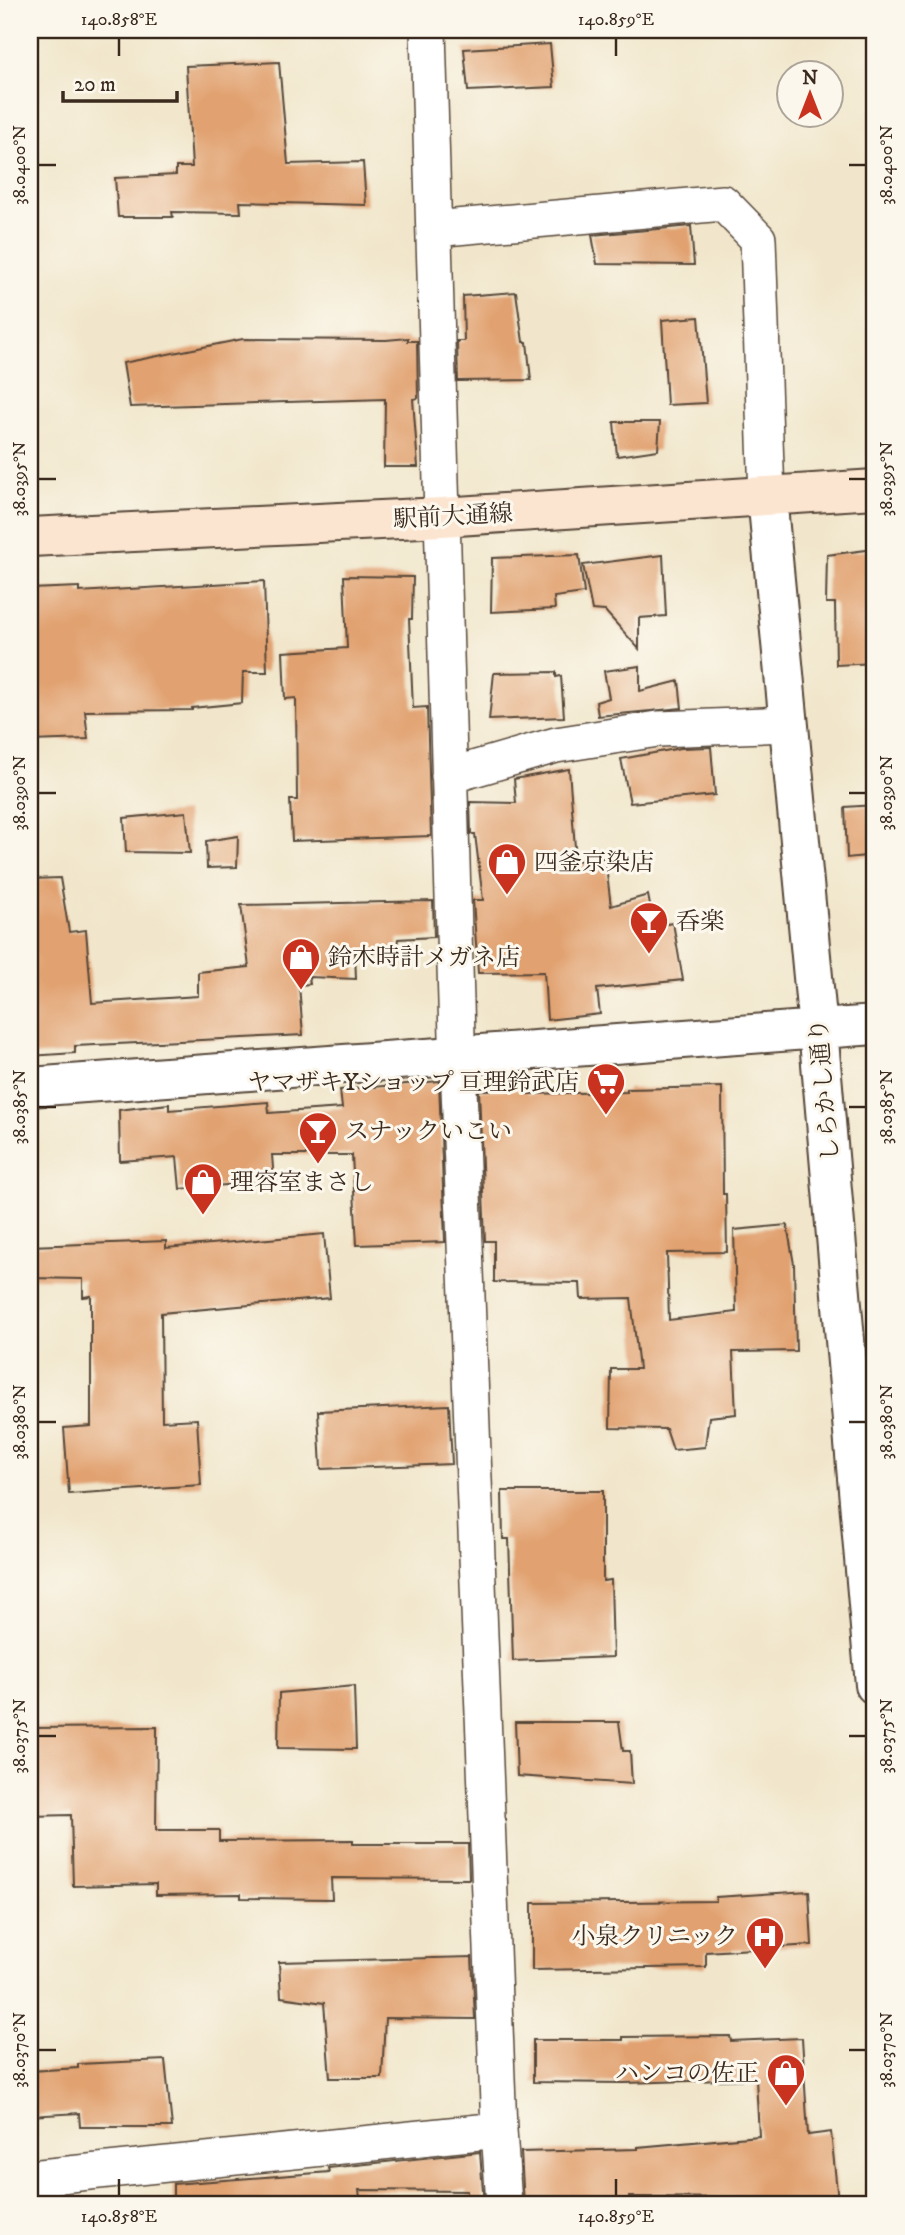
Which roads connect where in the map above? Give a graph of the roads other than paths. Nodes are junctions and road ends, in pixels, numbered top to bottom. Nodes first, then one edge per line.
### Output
1 (428, 30) edge
2 (434, 229) junction
3 (875, 489) edge
4 (767, 496) junction
5 (442, 517) junction
6 (30, 537) edge
7 (789, 724) junction
8 (449, 776) junction
9 (875, 1025) edge
10 (818, 1029) junction
11 (458, 1055) junction
12 (30, 1087) edge
13 (875, 1685) edge
14 (499, 2130) junction
15 (30, 2178) edge
16 (504, 2205) edge

1 - 2 street
2 - 4 street
2 - 5 street
3 - 4 main road, 駅前大通線
4 - 5 main road, 駅前大通線
4 - 7 street, しらかし通り
5 - 6 main road, 駅前大通線
5 - 8 street
7 - 8 street
7 - 10 street, しらかし通り
8 - 11 street
9 - 10 street
10 - 11 street
10 - 13 street, しらかし通り
11 - 12 street
11 - 14 street
14 - 15 street
14 - 16 street

